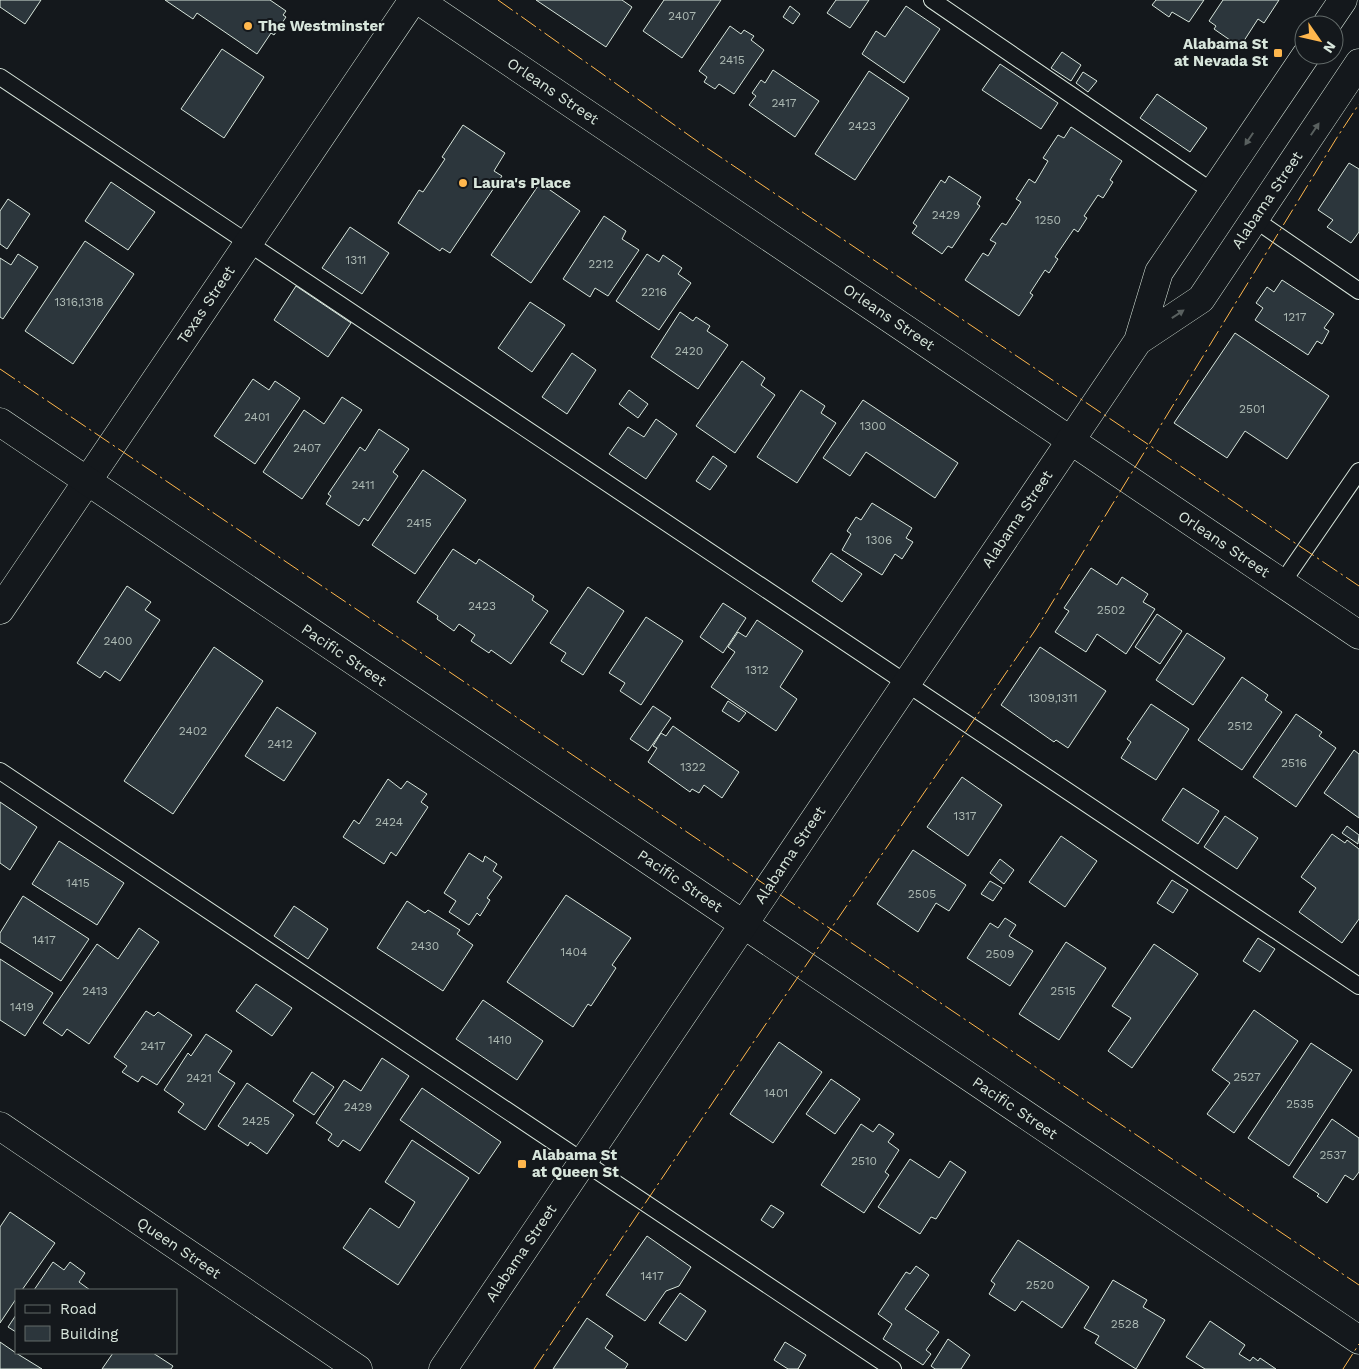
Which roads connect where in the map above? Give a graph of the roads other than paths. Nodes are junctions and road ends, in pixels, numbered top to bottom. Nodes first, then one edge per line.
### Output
1 (413, 0) edge
2 (418, 0) edge
3 (932, 0) edge
4 (1343, 0) edge
5 (1333, 15) edge
6 (1359, 63) edge
7 (1299, 65) edge
8 (0, 77) edge
9 (1214, 192) junction
10 (1254, 220) junction
11 (248, 244) junction
12 (1359, 291) edge
13 (1138, 341) junction
14 (0, 422) edge
15 (1070, 440) junction
16 (1359, 471) edge
17 (87, 481) junction
18 (1282, 583) junction
19 (0, 610) edge
20 (1359, 635) edge
21 (906, 683) junction
22 (0, 771) edge
23 (743, 924) junction
24 (1359, 986) edge
25 (0, 1126) edge
26 (582, 1162) junction
27 (1359, 1340) edge
28 (358, 1369) edge
29 (443, 1369) edge
30 (893, 1369) edge

1 - 11 street, Texas Street
2 - 15 street, Orleans Street
3 - 9 lane
4 - 5 street
10 -> 6 street, Alabama Street
7 -> 9 street, Alabama Street
8 - 11 lane
9 - 13 street, Alabama Street
10 - 12 lane
13 -> 10 street, Alabama Street
11 - 17 street, Texas Street
11 - 21 lane
13 - 15 street, Alabama Street
14 - 17 street, Pacific Street
15 - 18 street, Orleans Street
15 - 21 street, Alabama Street
16 - 18 lane
17 - 19 street, Texas Street
17 - 23 street, Pacific Street
18 - 20 street, Orleans Street
21 - 23 street, Alabama Street
21 - 24 lane
22 - 26 lane
23 - 26 street, Alabama Street
23 - 27 street, Pacific Street
25 - 28 street, Queen Street
26 - 29 street, Alabama Street
26 - 30 lane

